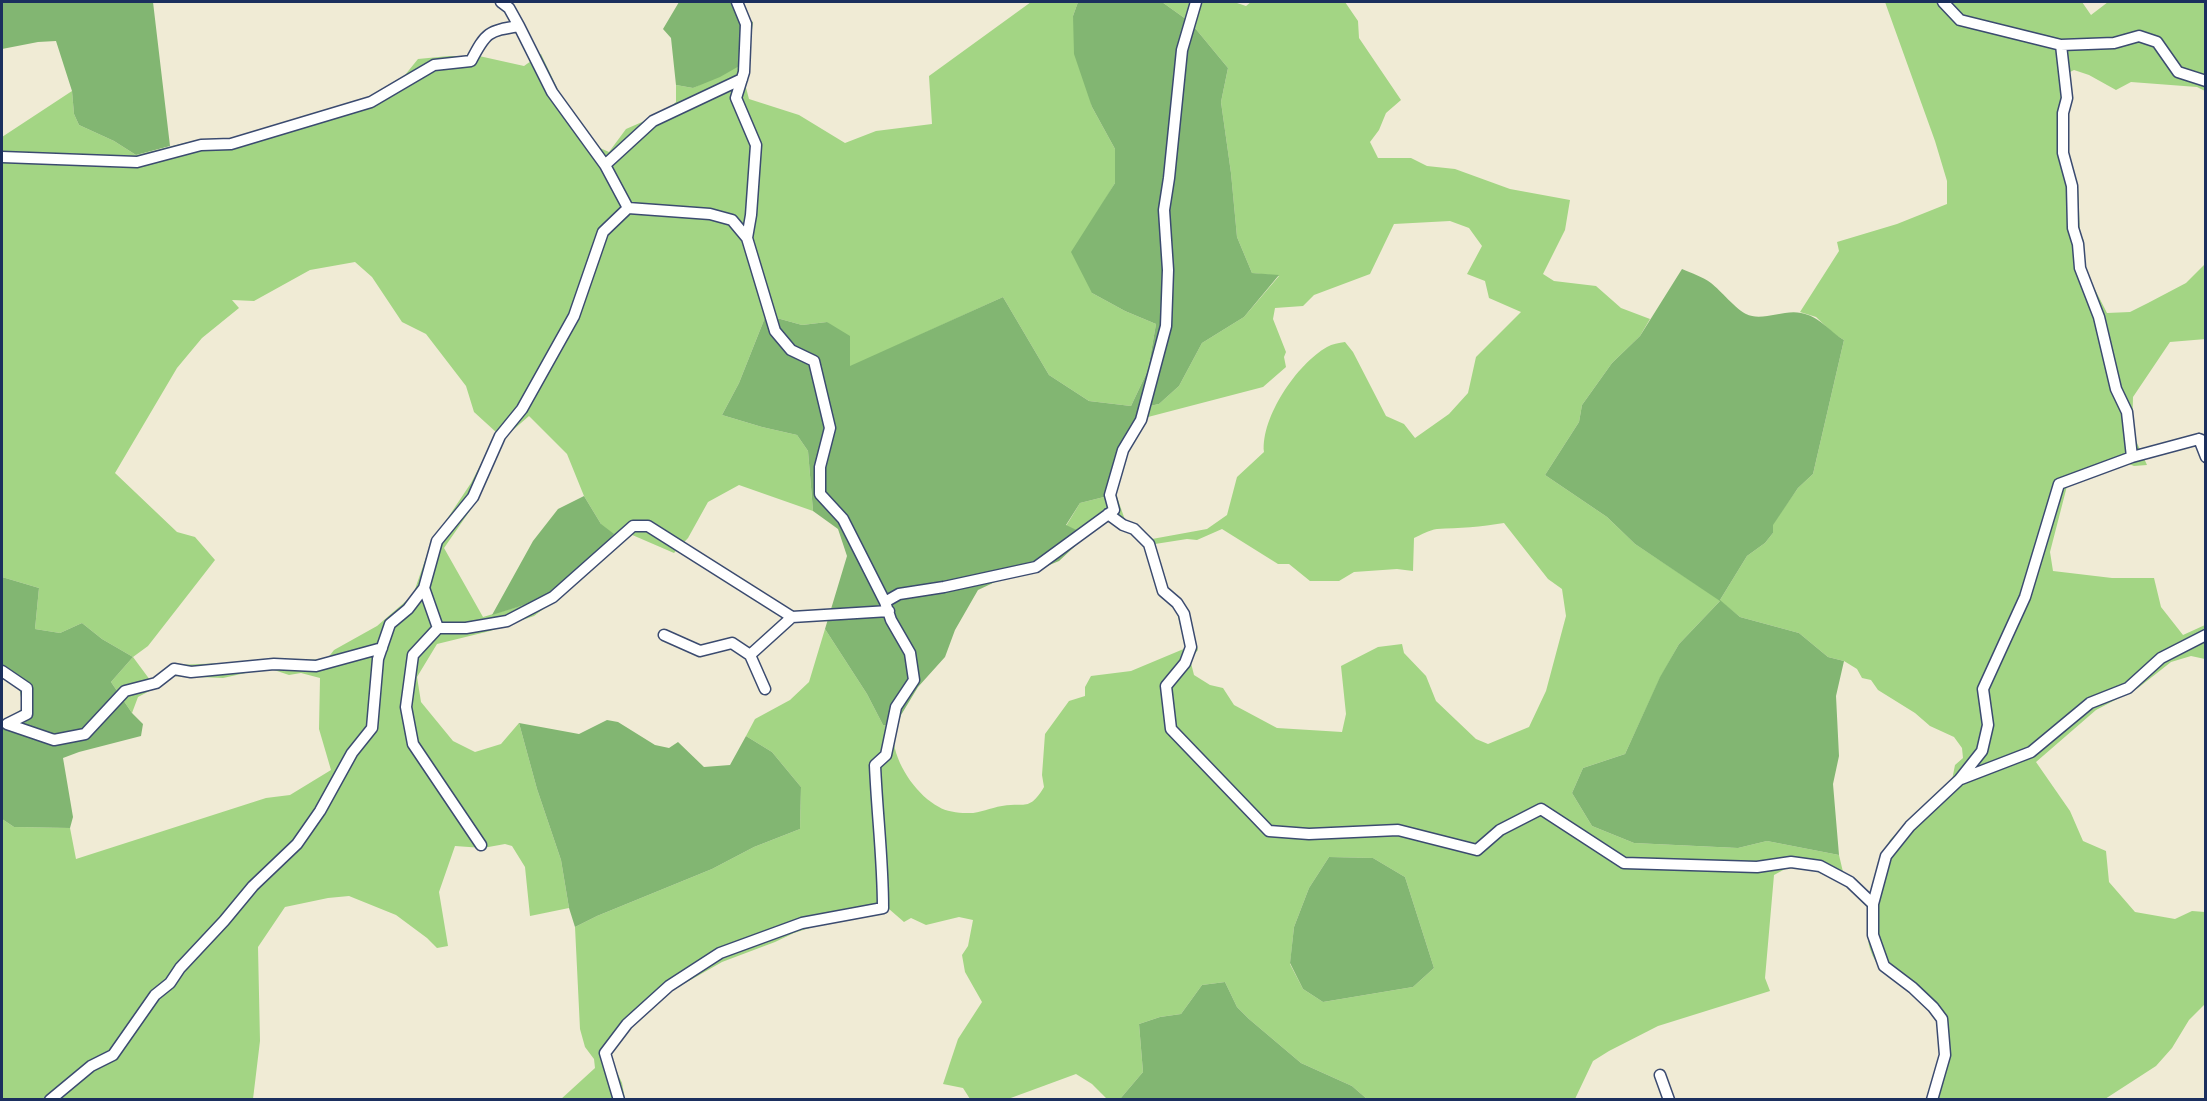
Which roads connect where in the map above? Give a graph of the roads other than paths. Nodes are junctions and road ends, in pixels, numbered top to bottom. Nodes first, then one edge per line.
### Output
1 (501, 2) edge
2 (737, 2) edge
3 (1196, 2) edge
4 (1943, 2) edge
5 (519, 26) junction
6 (2061, 45) junction
7 (742, 79) junction
8 (2205, 81) edge
9 (2, 157) edge
10 (605, 165) junction
11 (628, 208) junction
12 (747, 238) junction
13 (2202, 440) edge
14 (2132, 457) junction
15 (2205, 457) edge
16 (1108, 514) junction
17 (424, 588) junction
18 (887, 607) junction
19 (792, 617) junction
20 (438, 628) junction
21 (664, 635) dead end
22 (2205, 635) edge
23 (382, 648) junction
24 (750, 655) junction
25 (2, 671) edge
26 (765, 689) dead end
27 (1959, 780) junction
28 (481, 845) dead end
29 (1874, 904) junction
30 (1660, 1075) dead end
31 (50, 1100) edge
32 (619, 1100) edge
33 (1669, 1100) edge
34 (1932, 1100) edge

1 - 5 street
2 - 7 street
3 - 16 street
4 - 6 street
5 - 9 street
5 - 10 street
6 - 8 street
6 - 14 street
7 - 10 street
7 - 12 street
10 - 11 street
11 - 12 street
11 - 17 street
12 - 18 street
13 - 14 street
13 - 15 street
14 - 27 street
16 - 18 street
16 - 29 street
17 - 20 street
17 - 23 street
18 - 19 street
18 - 32 street
19 - 20 street
19 - 24 street
20 - 28 street
21 - 24 street
22 - 27 street
23 - 25 street
23 - 31 street
24 - 26 street
27 - 29 street
29 - 34 street
30 - 33 street

